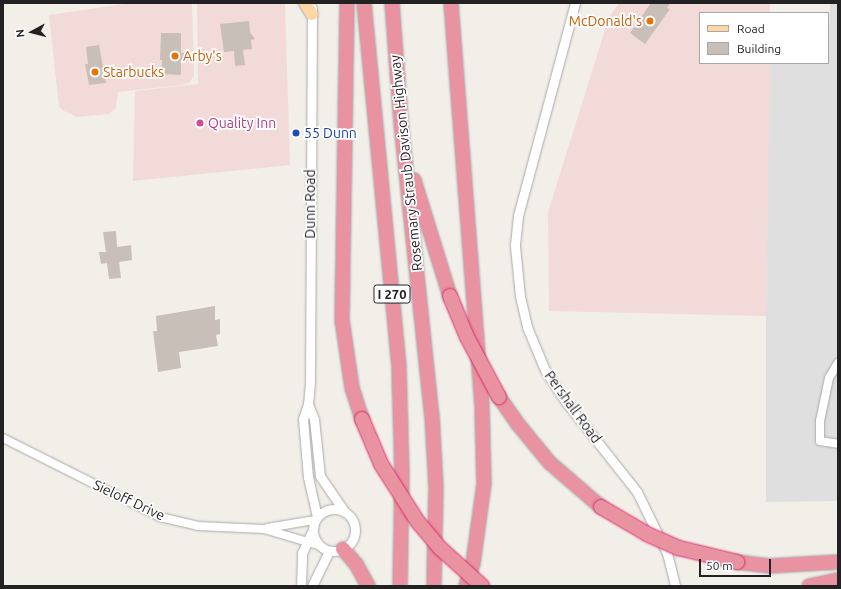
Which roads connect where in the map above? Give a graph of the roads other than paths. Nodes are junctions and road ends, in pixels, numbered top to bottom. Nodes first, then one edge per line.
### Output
1 (305, 3) edge
2 (347, 3) edge
3 (364, 3) edge
4 (392, 3) edge
5 (451, 3) edge
6 (575, 3) edge
7 (312, 9) edge
8 (405, 152) junction
9 (838, 364) edge
10 (308, 404) junction
11 (3, 438) edge
12 (838, 444) edge
13 (344, 511) junction
14 (316, 518) junction
15 (264, 529) junction
16 (312, 532) junction
17 (307, 541) junction
18 (318, 545) junction
19 (336, 550) junction
20 (838, 562) edge
21 (838, 580) edge
22 (301, 586) edge
23 (312, 586) edge
24 (368, 586) edge
25 (400, 586) edge
26 (434, 586) edge
27 (466, 586) edge
28 (482, 586) edge
29 (675, 586) edge
30 (809, 586) edge

1 - 7 main road
2 - 28 highway, bridge
3 - 25 highway, Rosemary Straub Davison Highway / I 270
4 - 8 highway, Rosemary Straub Davison Highway / I 270
5 - 27 highway
6 - 29 street, Pershall Road
7 - 10 street, Dunn Road
8 - 20 highway, bridge
8 - 26 highway, Rosemary Straub Davison Highway / I 270
9 - 12 street
10 - 13 street, Dunn Road
10 - 14 street, Dunn Road
11 - 15 street, Sieloff Drive
13 - 14 street
13 - 19 street
14 - 15 street, Sieloff Drive
14 - 16 street
15 - 17 street, Sieloff Drive
16 - 17 street
16 - 18 street
17 - 18 street, Sieloff Drive
17 - 22 street
18 - 19 street
19 - 23 street
19 - 24 highway
21 - 30 highway

